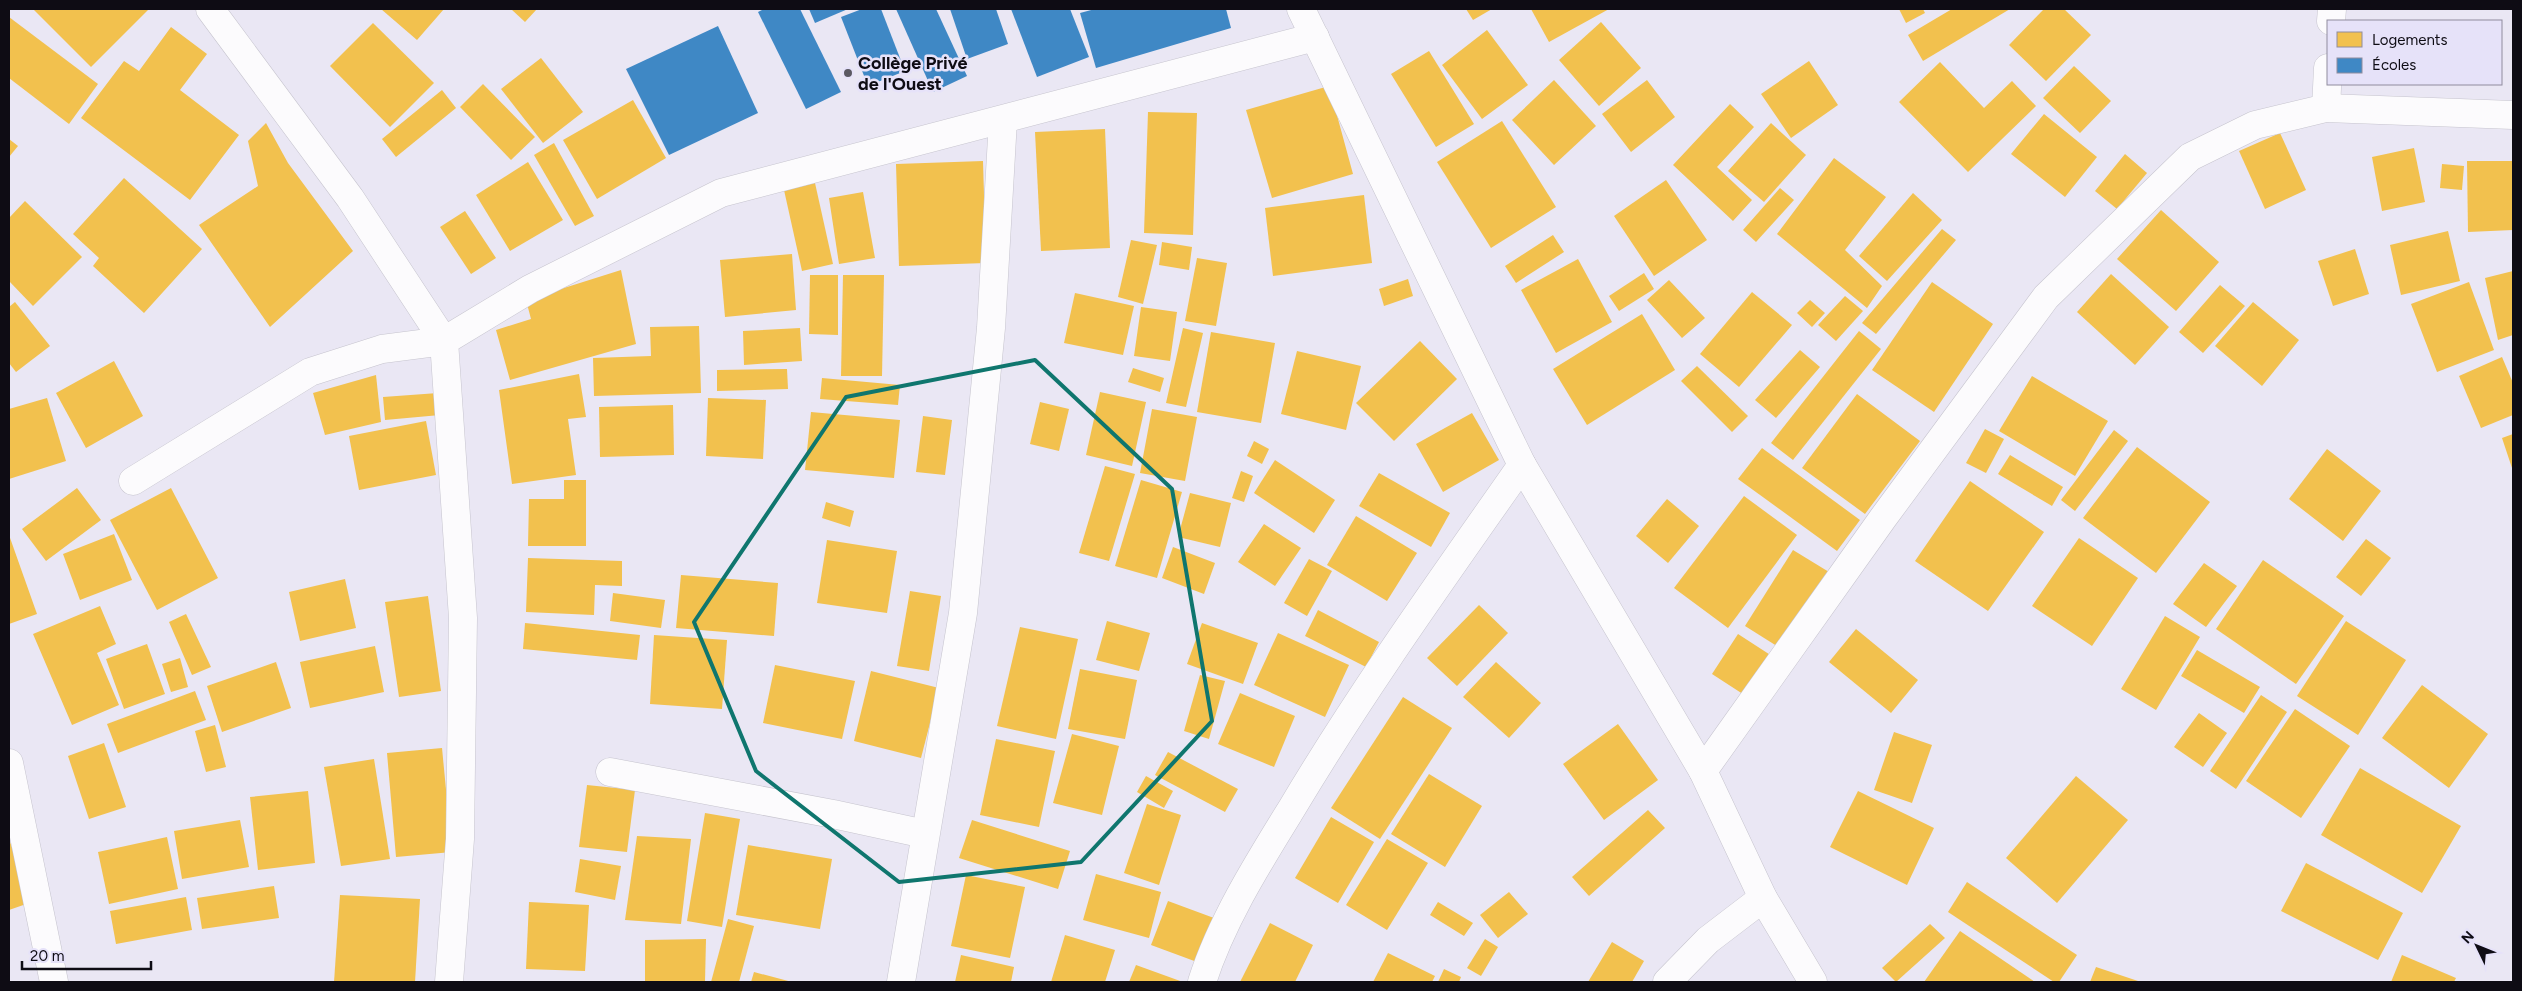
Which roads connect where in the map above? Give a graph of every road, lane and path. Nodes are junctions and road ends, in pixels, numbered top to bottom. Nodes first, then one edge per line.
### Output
1 (210, 9) edge
2 (1301, 9) edge
3 (1315, 37) junction
4 (2327, 85) edge
5 (2326, 108) junction
6 (2513, 115) edge
7 (1004, 120) junction
8 (444, 341) junction
9 (1522, 465) junction
10 (133, 481) dead end
11 (9, 763) edge
12 (610, 772) dead end
13 (1703, 772) junction
14 (925, 834) junction
15 (1763, 898) junction
16 (54, 982) edge
17 (449, 982) edge
18 (901, 982) edge
19 (1202, 982) edge
20 (1667, 982) edge
21 (1813, 982) edge

1 - 8 street
2 - 3 street
3 - 7 street
3 - 9 street
4 - 5 street
5 - 6 street
5 - 13 street
7 - 8 street
7 - 14 street
8 - 10 street
8 - 17 street
9 - 13 street
9 - 19 street
11 - 16 street
12 - 14 street
13 - 15 street
14 - 18 street
15 - 20 street
15 - 21 street

